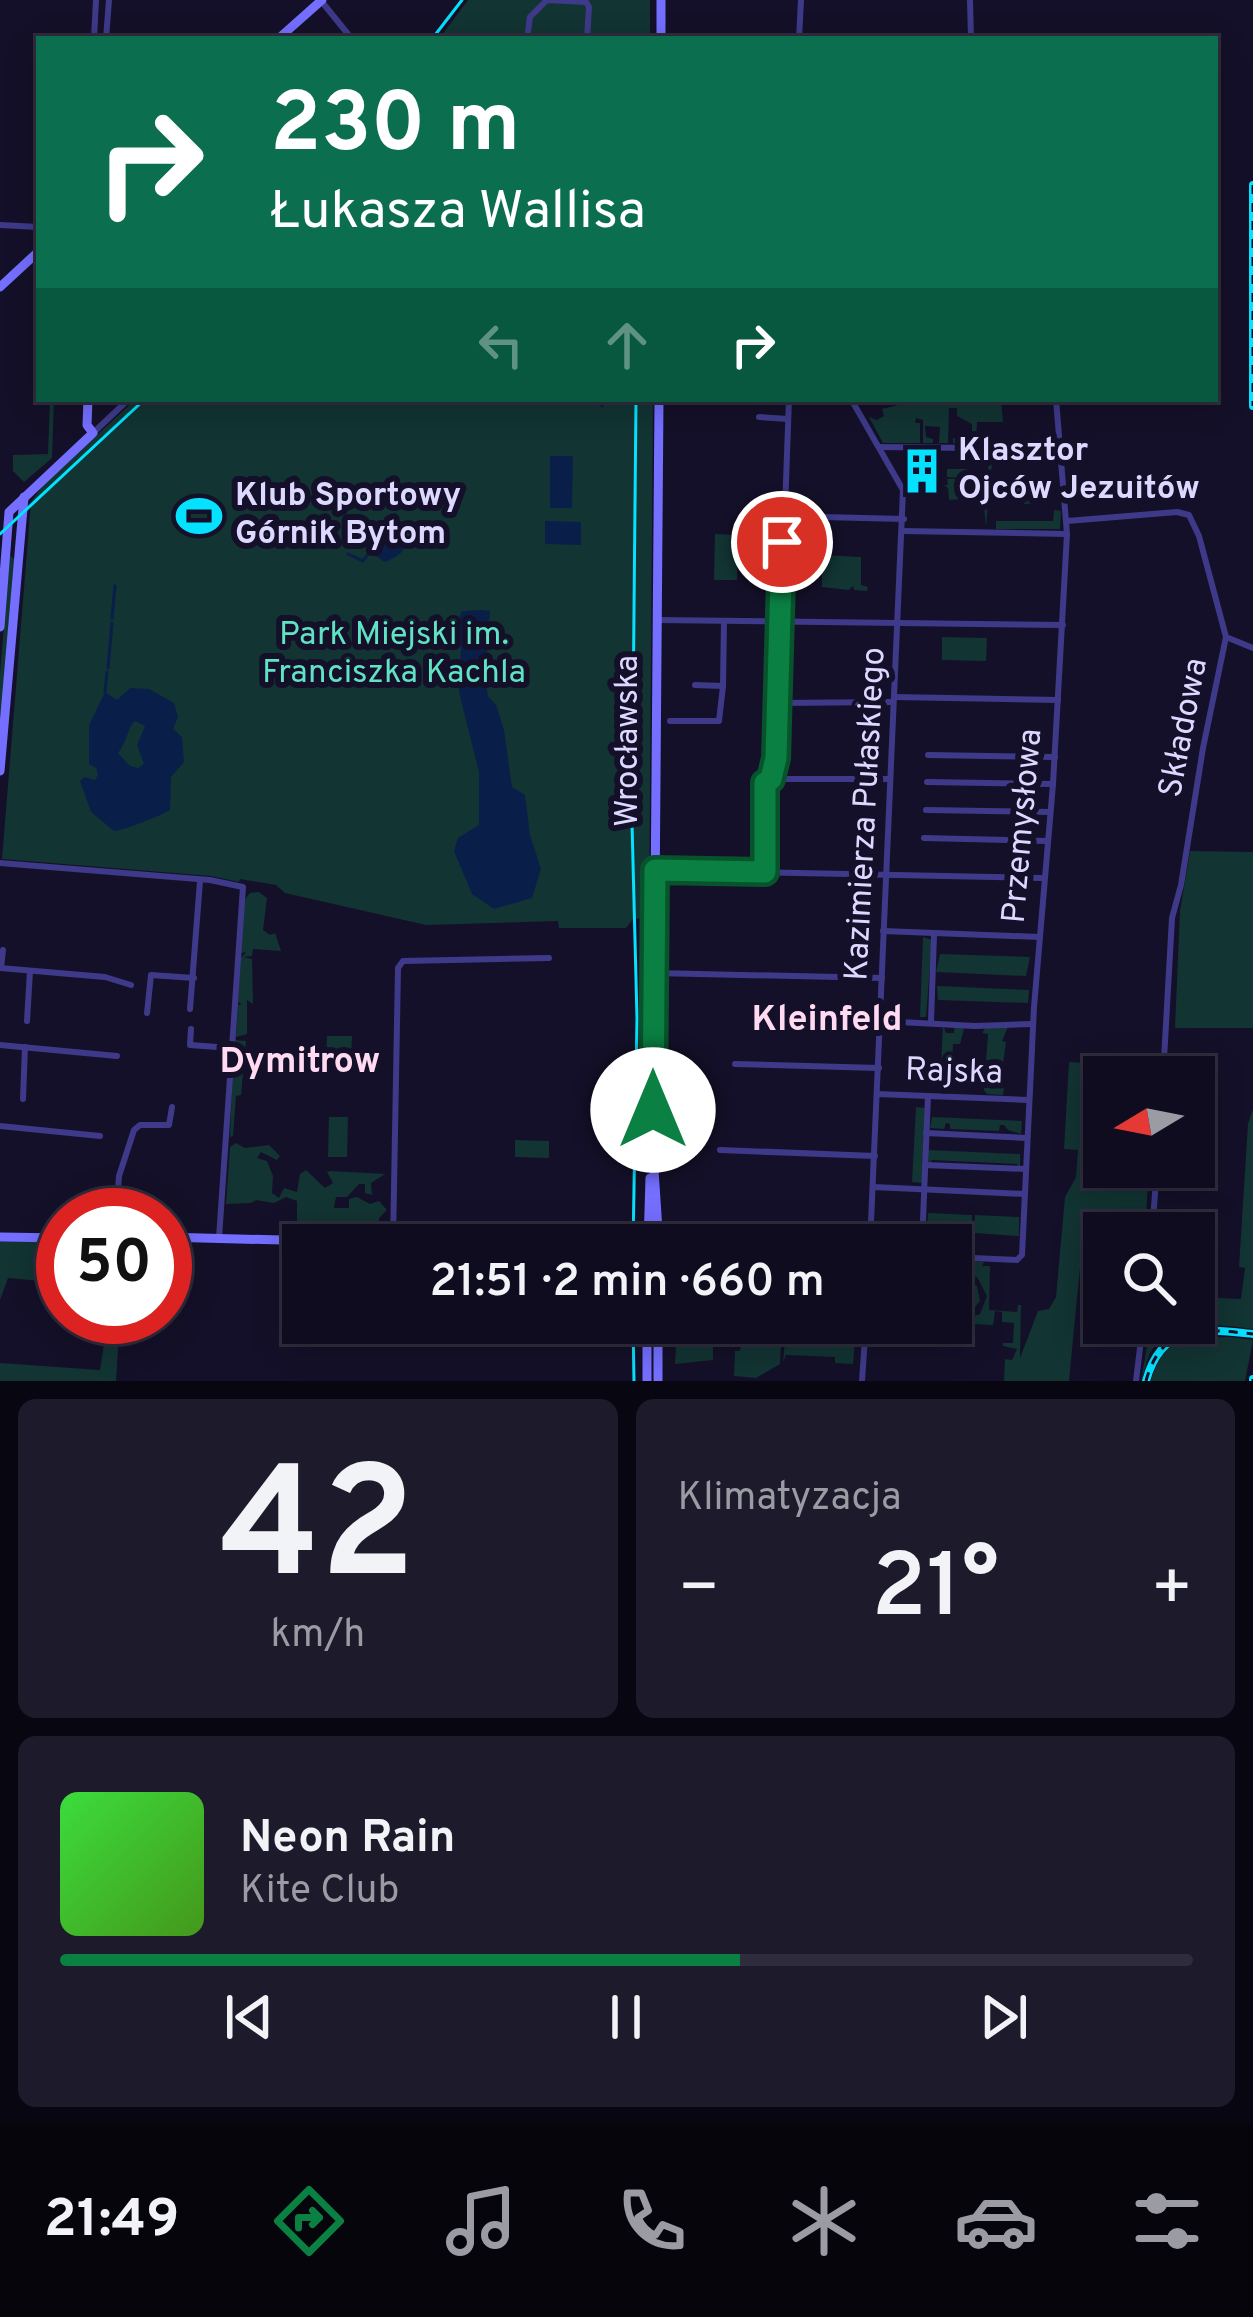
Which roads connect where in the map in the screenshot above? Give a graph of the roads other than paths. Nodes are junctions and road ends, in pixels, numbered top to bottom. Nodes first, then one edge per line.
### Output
1 (96, 0) edge
2 (109, 0) edge
3 (321, 0) edge
4 (661, 0) edge
5 (801, 0) edge
6 (970, 0) edge
7 (94, 36) edge
8 (106, 36) edge
9 (281, 36) edge
10 (350, 36) edge
11 (527, 36) edge
12 (587, 36) edge
13 (661, 36) edge
14 (800, 36) edge
15 (971, 36) edge
16 (0, 225) edge
17 (36, 227) edge
18 (36, 254) edge
19 (0, 287) edge
20 (88, 402) edge
21 (126, 402) edge
22 (659, 402) edge
23 (789, 402) edge
24 (853, 402) edge
25 (1057, 402) edge
26 (759, 418) dead end
27 (788, 419) junction
28 (93, 433) junction
29 (879, 447) junction
30 (1062, 449) junction
31 (24, 497) junction
32 (782, 516) junction
33 (904, 519) junction
34 (1067, 520) junction
35 (903, 531) junction
36 (1067, 534) junction
37 (657, 620) junction
38 (724, 620) junction
39 (778, 622) junction
40 (900, 624) junction
41 (1064, 625) junction
42 (0, 627) edge
43 (1226, 637) junction
44 (1253, 648) edge
45 (695, 685) dead end
46 (723, 686) junction
47 (894, 700) junction
48 (1058, 700) junction
49 (776, 704) junction
50 (670, 722) dead end
51 (928, 754) dead end
52 (1055, 757) junction
53 (0, 771) edge
54 (771, 779) junction
55 (890, 779) junction
56 (927, 782) dead end
57 (1053, 784) junction
58 (926, 810) dead end
59 (1049, 812) junction
60 (925, 838) dead end
61 (1047, 841) junction
62 (0, 863) edge
63 (655, 870) junction
64 (765, 872) junction
65 (885, 876) junction
66 (1042, 878) junction
67 (200, 880) junction
68 (883, 931) junction
69 (934, 934) junction
70 (1039, 937) junction
71 (2, 950) edge
72 (550, 958) dead end
73 (1, 968) edge
74 (30, 970) junction
75 (654, 973) junction
76 (194, 977) junction
77 (882, 978) junction
78 (131, 985) dead end
79 (190, 1009) dead end
80 (147, 1013) dead end
81 (27, 1021) dead end
82 (881, 1021) junction
83 (932, 1022) junction
84 (1033, 1024) junction
85 (191, 1029) dead end
86 (0, 1045) edge
87 (25, 1047) junction
88 (231, 1048) junction
89 (116, 1056) dead end
90 (1164, 1056) edge
91 (735, 1064) dead end
92 (879, 1068) junction
93 (878, 1094) junction
94 (928, 1096) junction
95 (22, 1099) dead end
96 (1028, 1100) junction
97 (172, 1107) dead end
98 (0, 1126) edge
99 (926, 1133) junction
100 (100, 1136) dead end
101 (1027, 1138) junction
102 (720, 1150) dead end
103 (653, 1155) junction
104 (875, 1156) junction
105 (925, 1165) junction
106 (1026, 1169) junction
107 (873, 1187) junction
108 (118, 1188) edge
109 (924, 1189) junction
110 (1025, 1194) junction
111 (393, 1224) edge
112 (649, 1224) edge
113 (658, 1224) edge
114 (871, 1224) edge
115 (923, 1224) edge
116 (0, 1237) edge
117 (36, 1238) edge
118 (192, 1238) edge
119 (219, 1238) junction
120 (282, 1240) edge
121 (972, 1257) edge
122 (647, 1344) edge
123 (658, 1344) edge
124 (865, 1344) edge
125 (1140, 1344) edge
126 (647, 1381) edge
127 (658, 1381) edge
128 (862, 1381) edge
129 (1136, 1381) edge

1 - 7 street
2 - 8 street
3 - 9 main road
3 - 10 street
4 - 13 main road
5 - 14 street
6 - 15 street
11 - 12 street
16 - 17 street
18 - 19 main road
20 - 28 main road
21 - 28 street
22 - 37 main road, Wrocławska
23 - 27 street
24 - 29 street, Kazimierza Pułaskiego
25 - 30 street, Przemysłowa
26 - 27 street
27 - 32 street
28 - 31 main road
29 - 30 street
29 - 33 street, Kazimierza Pułaskiego
30 - 34 street, Przemysłowa
31 - 42 main road
31 - 53 main road
32 - 33 street
32 - 39 street
33 - 35 street, Kazimierza Pułaskiego
34 - 36 street, Przemysłowa
34 - 43 street, Składowa
35 - 36 street
35 - 40 street, Kazimierza Pułaskiego
36 - 41 street, Przemysłowa
37 - 38 street
37 - 63 main road, Wrocławska
38 - 39 street
38 - 46 street
39 - 40 street
39 - 49 street
40 - 41 street
40 - 47 street, Kazimierza Pułaskiego
41 - 48 street, Przemysłowa
43 - 44 street
43 - 90 street, Składowa
45 - 46 street
46 - 50 street
47 - 48 street
47 - 49 street
47 - 55 street, Kazimierza Pułaskiego
48 - 52 street, Przemysłowa
49 - 54 street
51 - 52 street
52 - 57 street, Przemysłowa
54 - 55 street
54 - 64 street
55 - 65 street, Kazimierza Pułaskiego
56 - 57 street
57 - 59 street, Przemysłowa
58 - 59 street
59 - 61 street, Przemysłowa
60 - 61 street
61 - 66 street, Przemysłowa
62 - 67 street
63 - 64 street
63 - 75 main road, Wrocławska
64 - 65 street
65 - 66 street
65 - 68 street, Kazimierza Pułaskiego
66 - 70 street, Przemysłowa
67 - 76 street
67 - 88 street
68 - 69 street
68 - 77 street, Kazimierza Pułaskiego
69 - 70 street
69 - 83 street
70 - 84 street, Przemysłowa
71 - 73 street
72 - 111 street
73 - 74 street
74 - 78 street
74 - 81 street
75 - 77 street
75 - 103 main road, Wrocławska
76 - 79 street
76 - 80 street
77 - 82 street, Kazimierza Pułaskiego
82 - 83 street
82 - 92 street, Kazimierza Pułaskiego
83 - 84 street
84 - 96 street, Przemysłowa
85 - 88 street
86 - 87 street
87 - 89 street
87 - 95 street
88 - 119 street
91 - 92 street
92 - 93 street, Kazimierza Pułaskiego
93 - 94 street, Rajska
93 - 104 street, Kazimierza Pułaskiego
94 - 96 street, Rajska
94 - 99 street
96 - 101 street, Przemysłowa
97 - 108 street
98 - 100 street
99 - 101 street
99 - 105 street
101 - 106 street, Przemysłowa
102 - 104 street
103 - 112 main road, Wrocławska
103 - 113 main road, Wrocławska
104 - 107 street, Kazimierza Pułaskiego
105 - 106 street
105 - 109 street
106 - 110 street, Przemysłowa
107 - 109 street
107 - 114 street, Kazimierza Pułaskiego
109 - 110 street
109 - 115 street
110 - 121 street, Przemysłowa
116 - 117 main road
118 - 119 main road
119 - 120 main road
122 - 126 main road
123 - 127 main road
124 - 128 street
125 - 129 street

